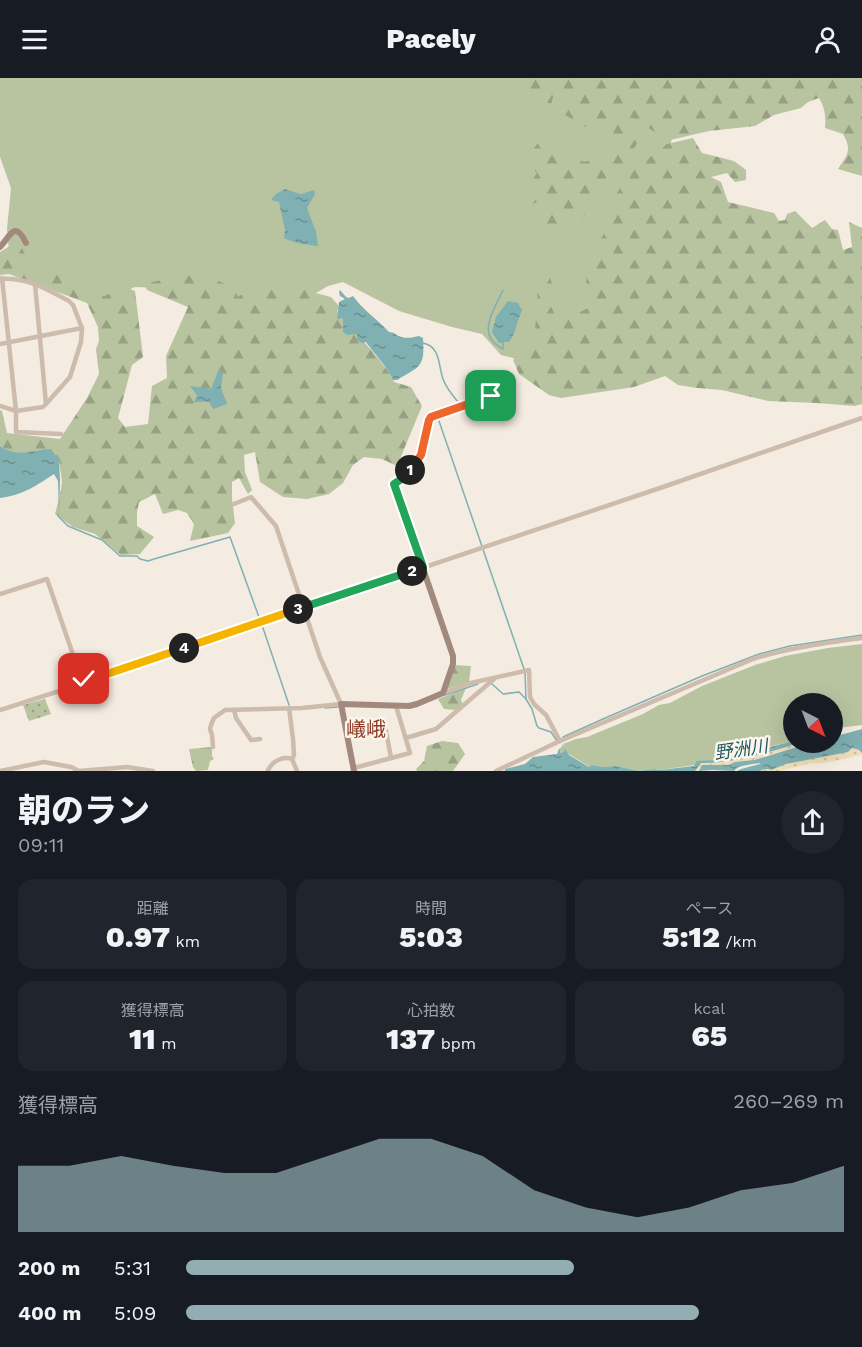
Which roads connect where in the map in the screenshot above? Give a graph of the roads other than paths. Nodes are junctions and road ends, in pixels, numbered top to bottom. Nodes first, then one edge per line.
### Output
1 (26, 243) dead end
2 (0, 247) edge
3 (1, 278) edge
4 (35, 284) junction
5 (82, 328) junction
6 (39, 335) junction
7 (8, 342) junction
8 (0, 344) edge
9 (492, 380) dead end
10 (46, 404) junction
11 (0, 406) edge
12 (16, 411) junction
13 (862, 418) edge
14 (61, 434) dead end
15 (234, 504) dead end
16 (423, 567) junction
17 (0, 594) edge
18 (304, 607) junction
19 (862, 638) edge
20 (496, 677) junction
21 (84, 679) junction
22 (443, 693) junction
23 (340, 704) junction
24 (396, 706) junction
25 (290, 708) junction
26 (0, 710) edge
27 (234, 710) junction
28 (386, 731) dead end
29 (406, 738) junction
30 (260, 739) dead end
31 (560, 741) junction
32 (213, 747) dead end
33 (391, 758) junction
34 (292, 759) junction
35 (354, 769) edge
36 (268, 770) edge
37 (0, 771) edge
38 (153, 771) edge
39 (297, 771) edge
40 (496, 771) edge

1 - 2 main road
3 - 4 street
3 - 7 street
4 - 5 street
4 - 6 street
5 - 6 street
5 - 10 street
6 - 7 street
6 - 10 street
7 - 8 street
7 - 12 street
9 - 16 main road
10 - 12 street
11 - 12 street
12 - 14 street
13 - 16 street
15 - 18 street
16 - 18 street
16 - 22 main road
17 - 21 street
18 - 21 street
18 - 23 street
19 - 31 street
20 - 22 street
20 - 29 street
20 - 31 street
21 - 26 street
22 - 24 main road
23 - 24 main road
23 - 25 street
23 - 35 main road
24 - 29 street
25 - 27 street
25 - 34 street
27 - 30 street
27 - 32 street
28 - 33 street
29 - 33 street
31 - 40 street
33 - 35 street
34 - 36 street
34 - 39 street
37 - 38 street

